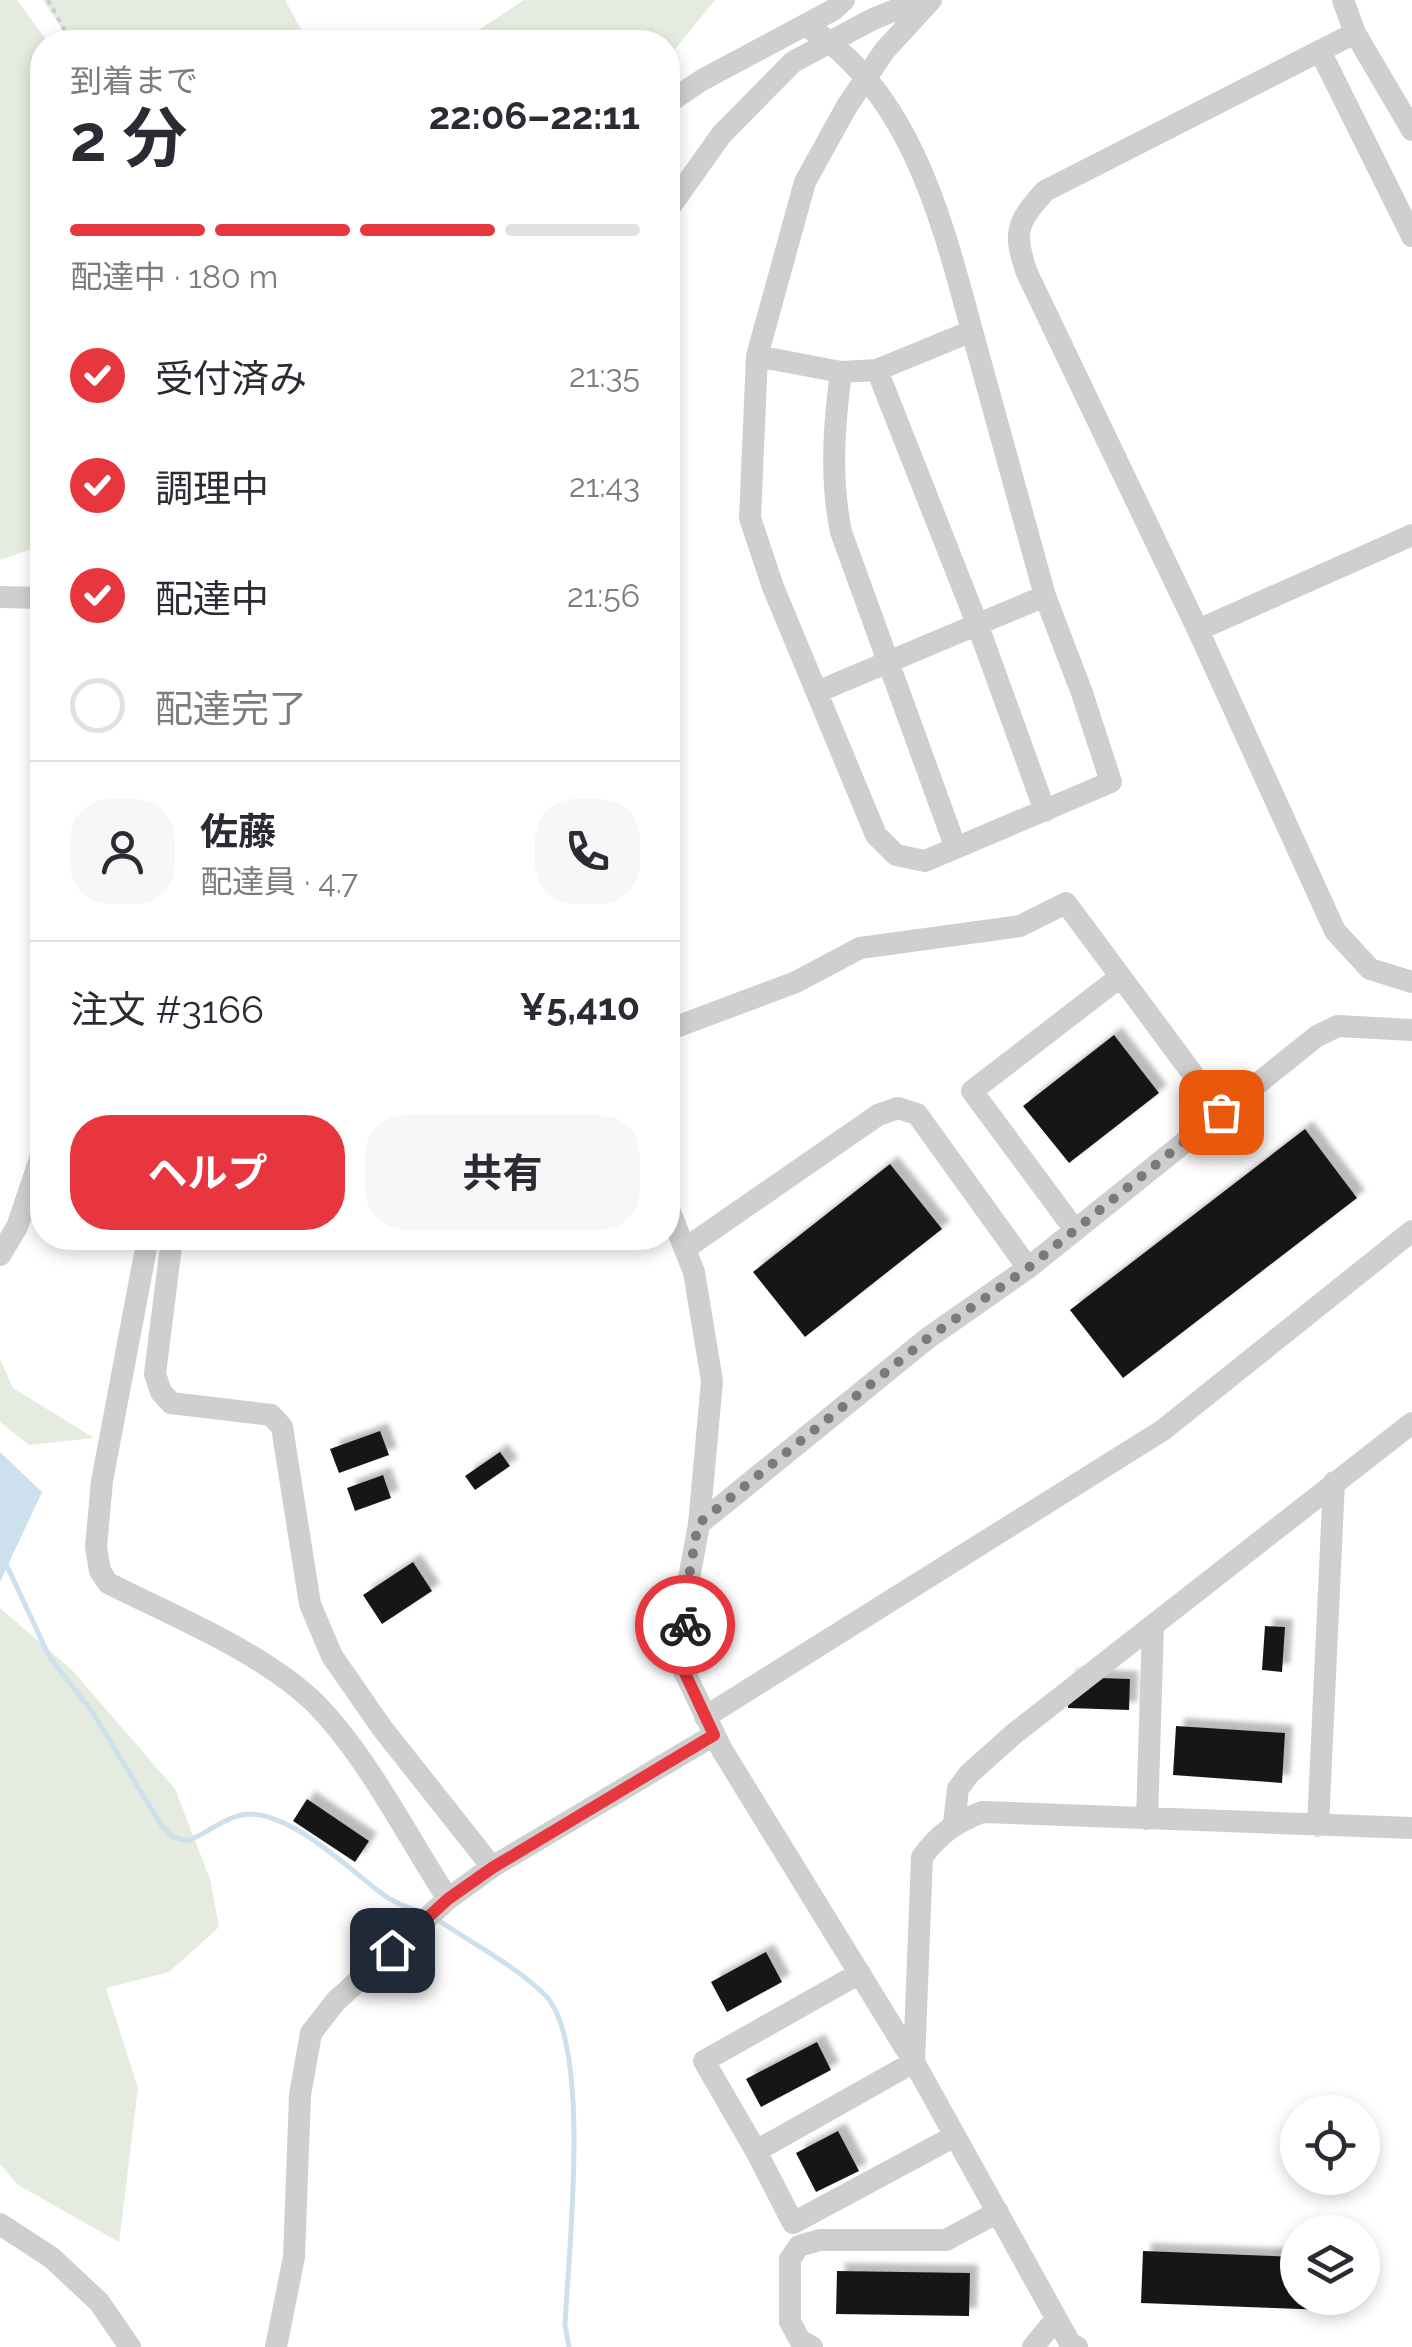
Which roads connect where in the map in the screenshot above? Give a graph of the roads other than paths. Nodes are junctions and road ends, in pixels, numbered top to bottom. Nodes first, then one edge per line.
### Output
1 (844, 0) edge
2 (919, 0) edge
3 (931, 0) edge
4 (1343, 0) edge
5 (805, 25) junction
6 (1355, 33) junction
7 (832, 41) junction
8 (1320, 51) junction
9 (866, 78) junction
10 (680, 96) edge
11 (1412, 130) edge
12 (680, 193) edge
13 (1412, 236) edge
14 (972, 331) junction
15 (757, 356) junction
16 (878, 370) junction
17 (841, 372) junction
18 (1412, 535) edge
19 (1045, 596) junction
20 (0, 597) edge
21 (30, 598) edge
22 (978, 626) junction
23 (1198, 630) junction
24 (889, 662) junction
25 (816, 692) junction
26 (1045, 811) junction
27 (955, 846) junction
28 (1120, 977) junction
29 (1412, 982) edge
30 (680, 1026) edge
31 (1412, 1030) edge
32 (1221, 1112) junction
33 (30, 1189) edge
34 (1075, 1230) junction
35 (1412, 1231) edge
36 (680, 1234) edge
37 (686, 1248) junction
38 (146, 1250) edge
39 (170, 1250) edge
40 (0, 1255) edge
41 (1028, 1268) junction
42 (1412, 1422) edge
43 (1334, 1482) junction
44 (698, 1524) junction
45 (1152, 1625) junction
46 (710, 1726) junction
47 (1146, 1819) junction
48 (954, 1823) junction
49 (1318, 1826) junction
50 (1412, 1828) edge
51 (492, 1868) junction
52 (448, 1899) junction
53 (860, 1974) junction
54 (914, 2062) junction
55 (955, 2136) junction
56 (756, 2151) junction
57 (998, 2212) junction
58 (0, 2224) edge
59 (1056, 2318) junction
60 (130, 2347) edge
61 (276, 2347) edge
62 (812, 2347) edge
63 (1034, 2347) edge
64 (1077, 2347) edge

1 - 5 street
2 - 7 street
3 - 9 street
4 - 6 street
5 - 7 street
5 - 10 street
6 - 8 street
6 - 11 street
7 - 9 street
7 - 12 street
8 - 13 street
8 - 23 street
9 - 14 street
9 - 15 street
14 - 16 street
14 - 19 street
15 - 17 street
15 - 25 street
16 - 17 street
16 - 22 street
17 - 24 street
18 - 23 street
19 - 22 street
19 - 26 street
20 - 21 street
22 - 24 street
22 - 26 street
23 - 29 street
24 - 25 street
24 - 27 street
25 - 27 street
26 - 27 street
28 - 30 street
28 - 32 street
28 - 34 street
31 - 32 street
32 - 34 street
33 - 40 street
34 - 41 street
35 - 46 street
36 - 37 street
37 - 41 street
37 - 44 street
38 - 52 street
39 - 51 street
41 - 44 street
42 - 43 street
43 - 45 street
43 - 49 street
44 - 46 street
45 - 47 street
45 - 48 street
46 - 51 street
46 - 53 street
47 - 48 street
47 - 49 street
48 - 54 street
49 - 50 street
51 - 52 street
52 - 61 street
53 - 54 street
53 - 56 street
54 - 55 street
54 - 56 street
55 - 56 street
55 - 57 street
57 - 59 street
57 - 62 street
58 - 60 street
59 - 63 street
59 - 64 street

